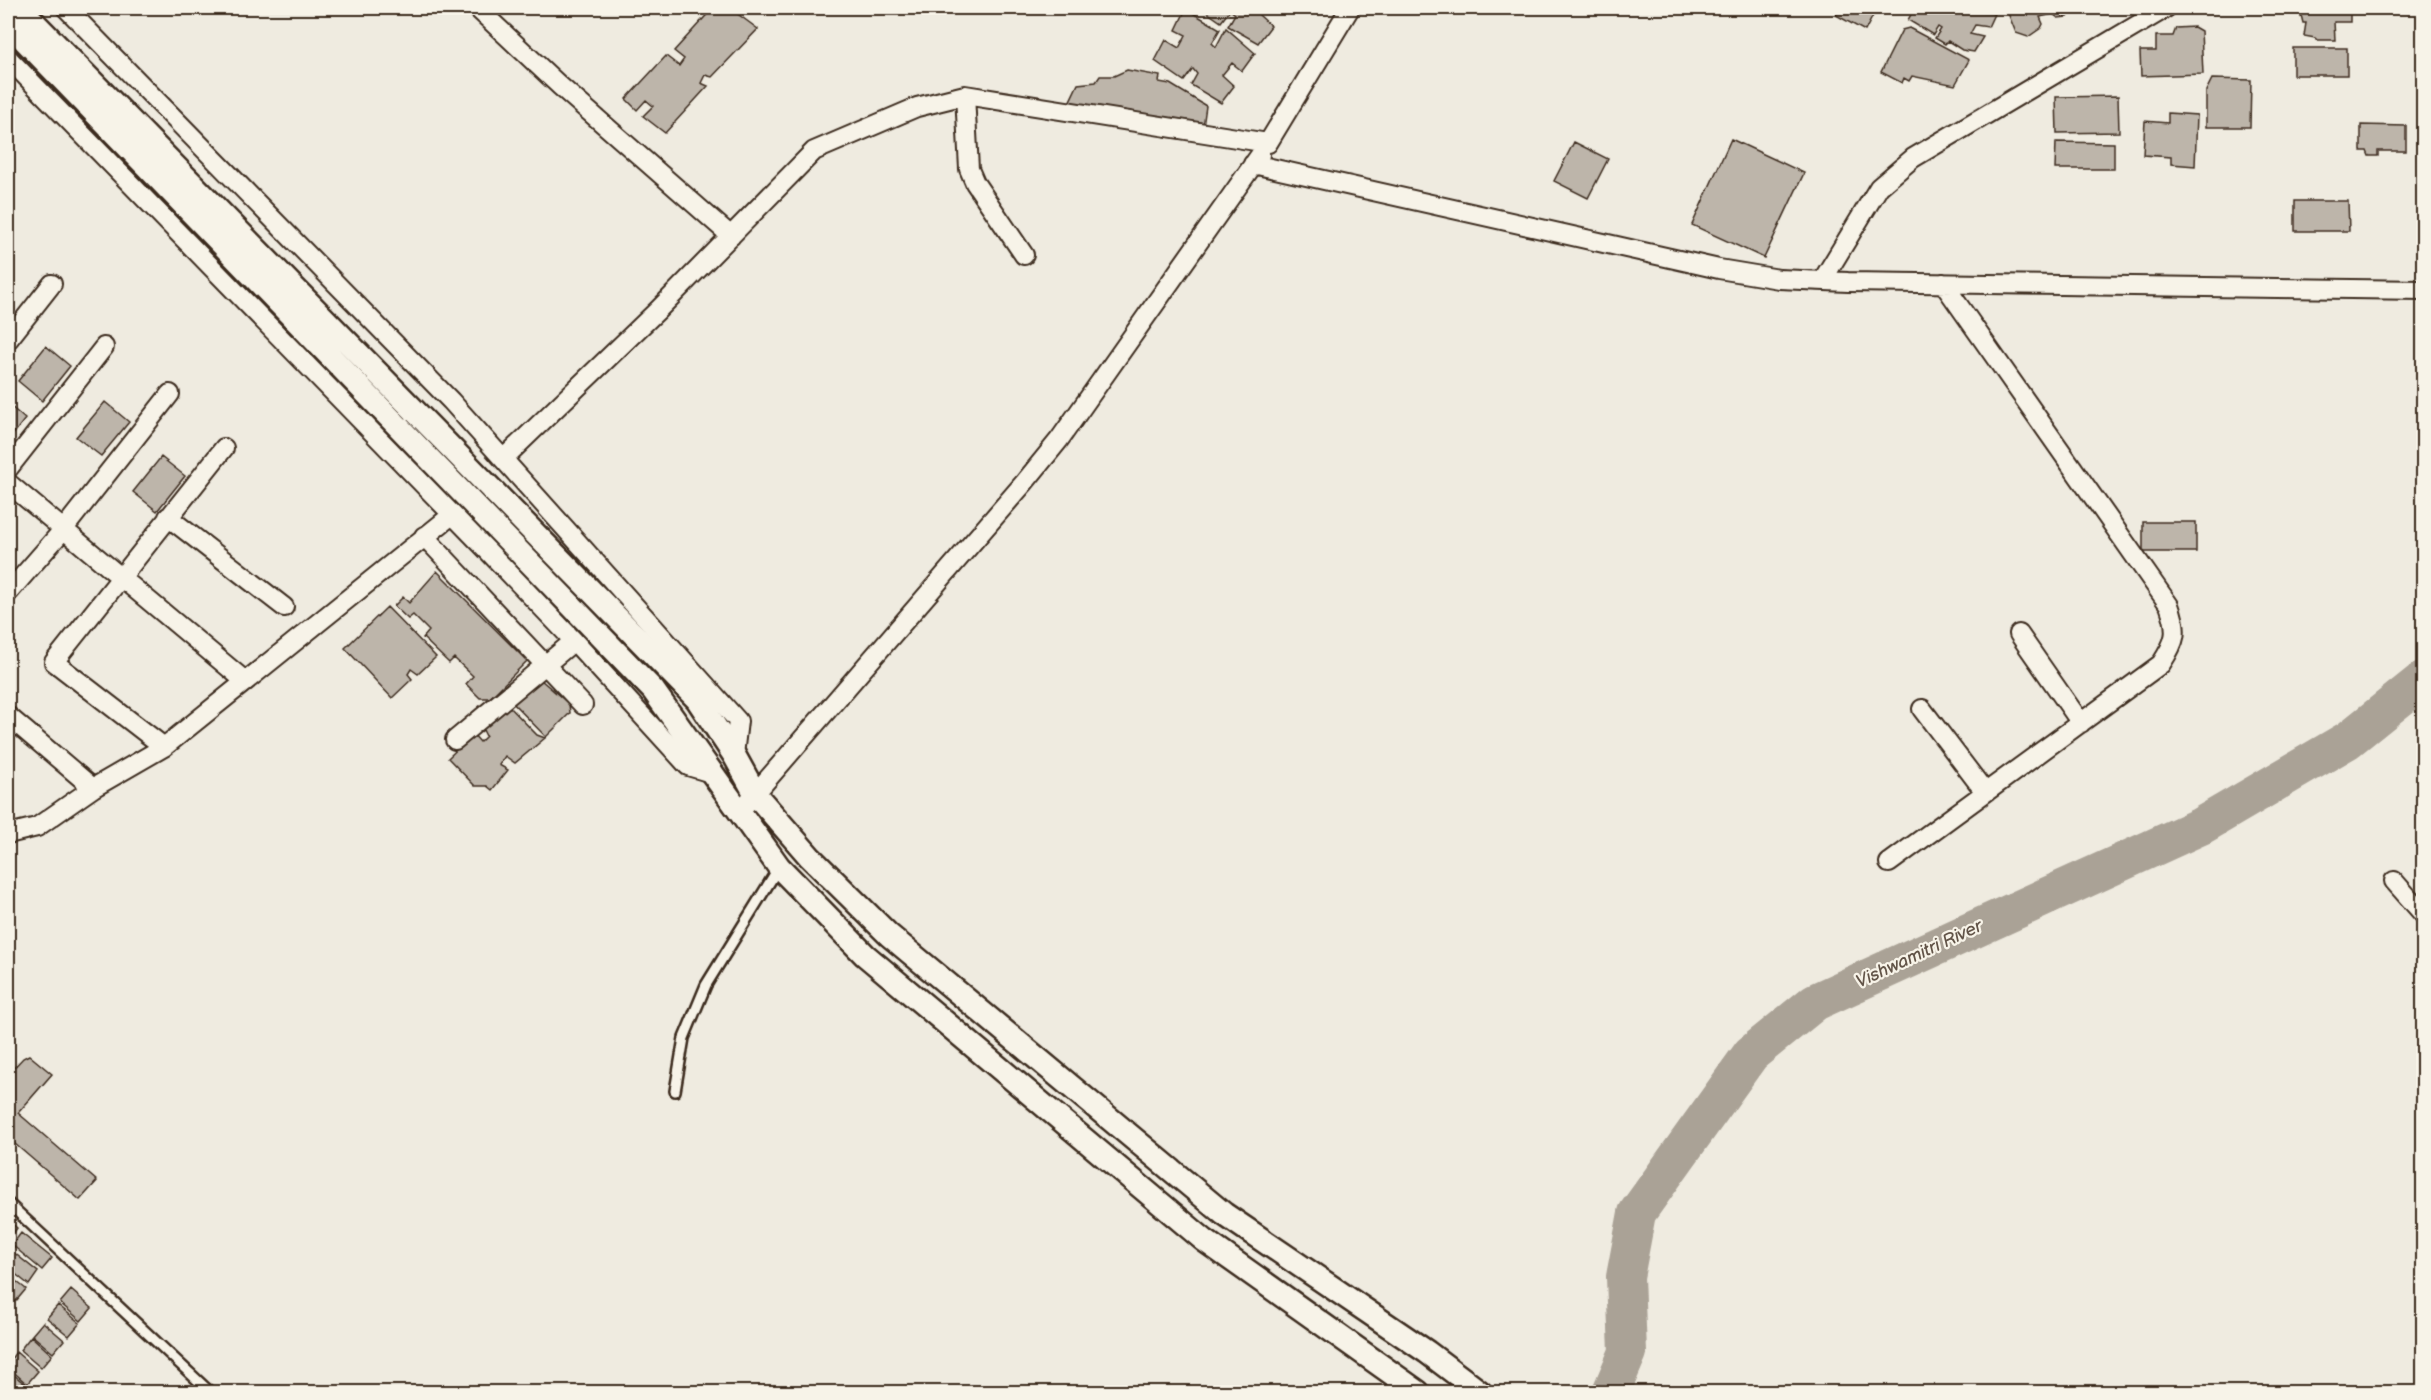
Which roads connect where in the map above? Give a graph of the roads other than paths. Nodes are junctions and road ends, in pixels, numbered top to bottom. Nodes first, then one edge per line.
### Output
1 (20, 8) edge
2 (66, 8) edge
3 (477, 8) edge
4 (1350, 8) edge
5 (2166, 8) edge
6 (8, 23) edge
7 (8, 58) edge
8 (965, 95) junction
9 (1268, 143) junction
10 (1253, 164) junction
11 (731, 236) junction
12 (1024, 255) dead end
13 (1822, 280) junction
14 (1943, 283) junction
15 (52, 284) dead end
16 (2424, 290) edge
17 (8, 340) edge
18 (104, 347) dead end
19 (170, 394) dead end
20 (224, 448) dead end
21 (503, 459) junction
22 (8, 469) edge
23 (8, 483) edge
24 (452, 515) junction
25 (168, 517) junction
26 (63, 530) junction
27 (424, 536) junction
28 (119, 578) junction
29 (8, 593) edge
30 (284, 607) dead end
31 (2019, 634) dead end
32 (574, 640) junction
33 (546, 664) junction
34 (245, 681) junction
35 (583, 705) dead end
36 (1922, 709) dead end
37 (8, 716) edge
38 (2081, 723) junction
39 (455, 740) dead end
40 (164, 747) junction
41 (734, 755) junction
42 (715, 774) junction
43 (93, 788) junction
44 (1985, 792) junction
45 (748, 802) junction
46 (8, 834) edge
47 (1888, 863) dead end
48 (779, 867) junction
49 (2394, 881) dead end
50 (2424, 915) edge
51 (675, 1091) dead end
52 (8, 1203) edge
53 (1410, 1387) edge
54 (210, 1392) edge
55 (1480, 1392) edge

1 - 41 street
2 - 21 street
3 - 11 street
4 - 9 street
5 - 13 street
6 - 42 street
7 - 24 street
8 - 9 street
8 - 11 street
8 - 12 street
9 - 10 street
10 - 13 street
10 - 45 street
11 - 21 street
13 - 14 street
14 - 16 street
14 - 38 street
15 - 17 street
18 - 22 street
19 - 26 street
20 - 25 street
21 - 41 street
23 - 26 street
24 - 27 street
24 - 32 street
25 - 28 street
25 - 30 street
26 - 28 street
26 - 29 street
27 - 33 street
27 - 34 street
28 - 34 street
28 - 40 street
31 - 38 street
32 - 33 street
32 - 42 street
33 - 35 street
33 - 39 street
34 - 40 street
36 - 44 street
37 - 43 street
38 - 44 street
40 - 43 street
41 - 45 street
42 - 45 street
43 - 46 street
44 - 47 street
45 - 48 street
45 - 55 street
48 - 51 lane
48 - 53 street
49 - 50 street
52 - 54 lane

